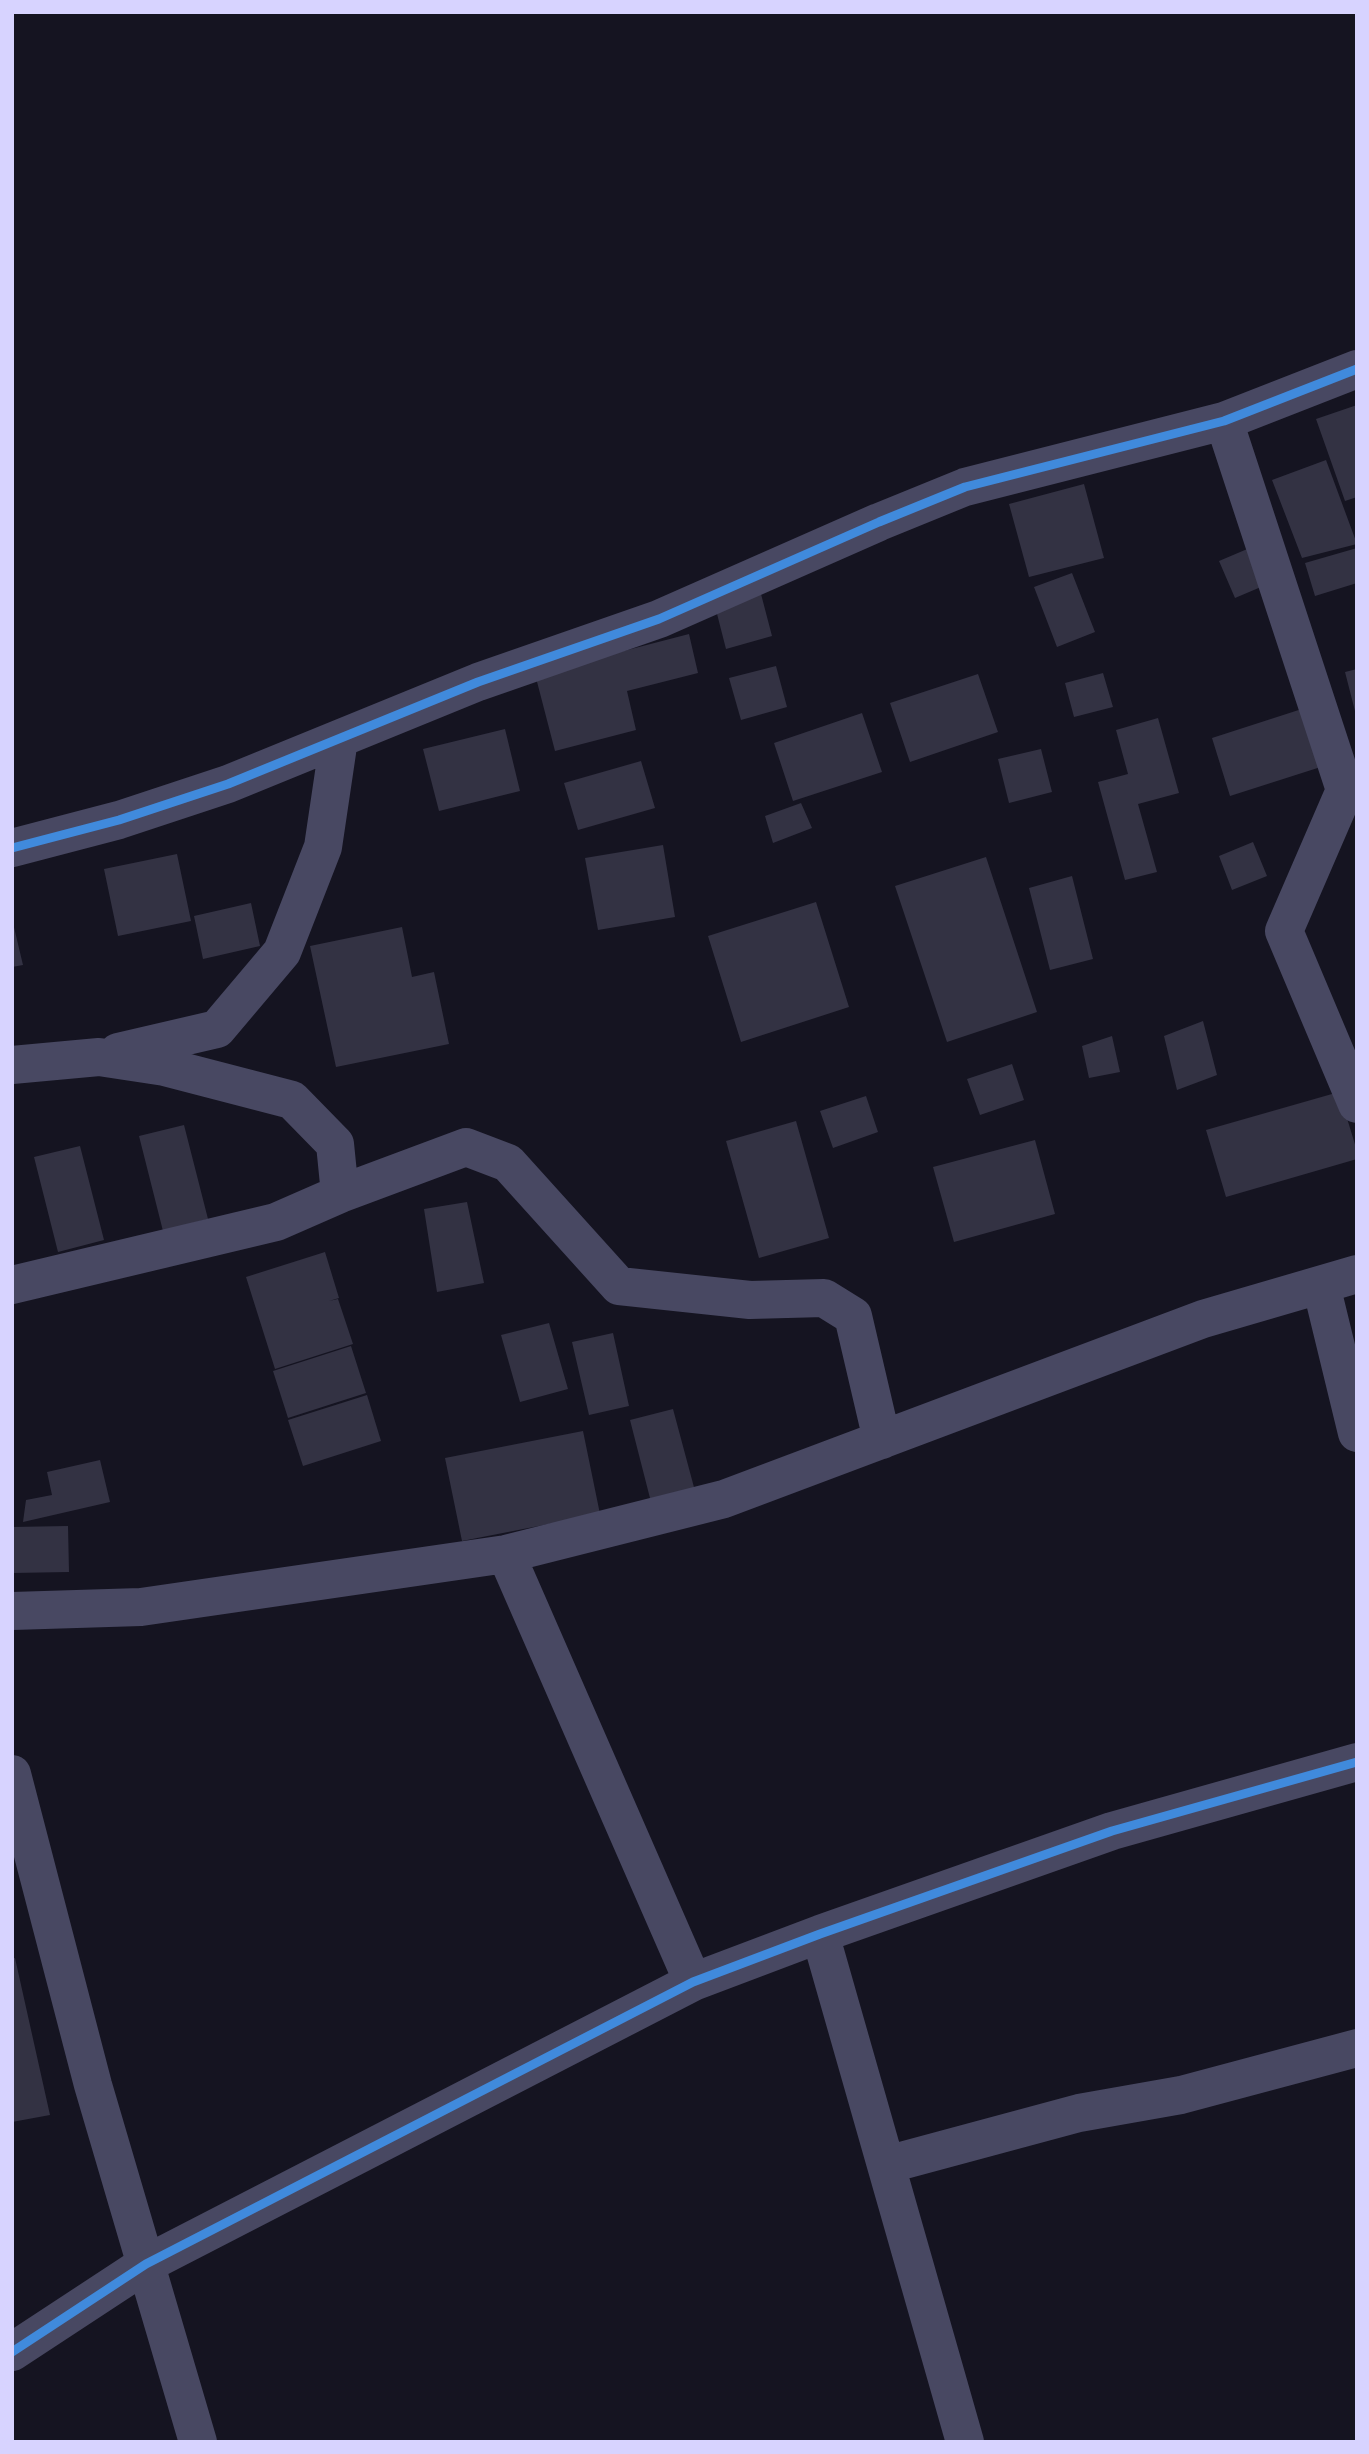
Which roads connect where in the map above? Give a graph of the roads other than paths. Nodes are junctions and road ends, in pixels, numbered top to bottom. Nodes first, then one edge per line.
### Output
1 (1357, 369) edge
2 (1224, 421) junction
3 (340, 739) junction
4 (12, 848) edge
5 (99, 1057) junction
6 (12, 1065) edge
7 (1357, 1104) edge
8 (340, 1194) junction
9 (1357, 1274) edge
10 (1321, 1284) junction
11 (12, 1285) edge
12 (1357, 1433) edge
13 (882, 1440) junction
14 (506, 1555) junction
15 (12, 1611) edge
16 (1357, 1762) edge
17 (12, 1774) edge
18 (820, 1934) junction
19 (693, 1982) junction
20 (1357, 2048) edge
21 (886, 2165) junction
22 (146, 2264) junction
23 (12, 2353) edge
24 (198, 2442) edge
25 (965, 2442) edge

1 - 2 street
2 - 3 street
2 - 7 street
3 - 4 street
3 - 5 street
5 - 6 street
5 - 8 street
8 - 11 street
8 - 13 street
9 - 10 street
10 - 12 street
10 - 13 street
13 - 14 street
14 - 15 street
14 - 19 street
16 - 18 street
17 - 22 street
18 - 19 street
18 - 21 street
19 - 22 street
20 - 21 street
21 - 25 street
22 - 23 street
22 - 24 street

